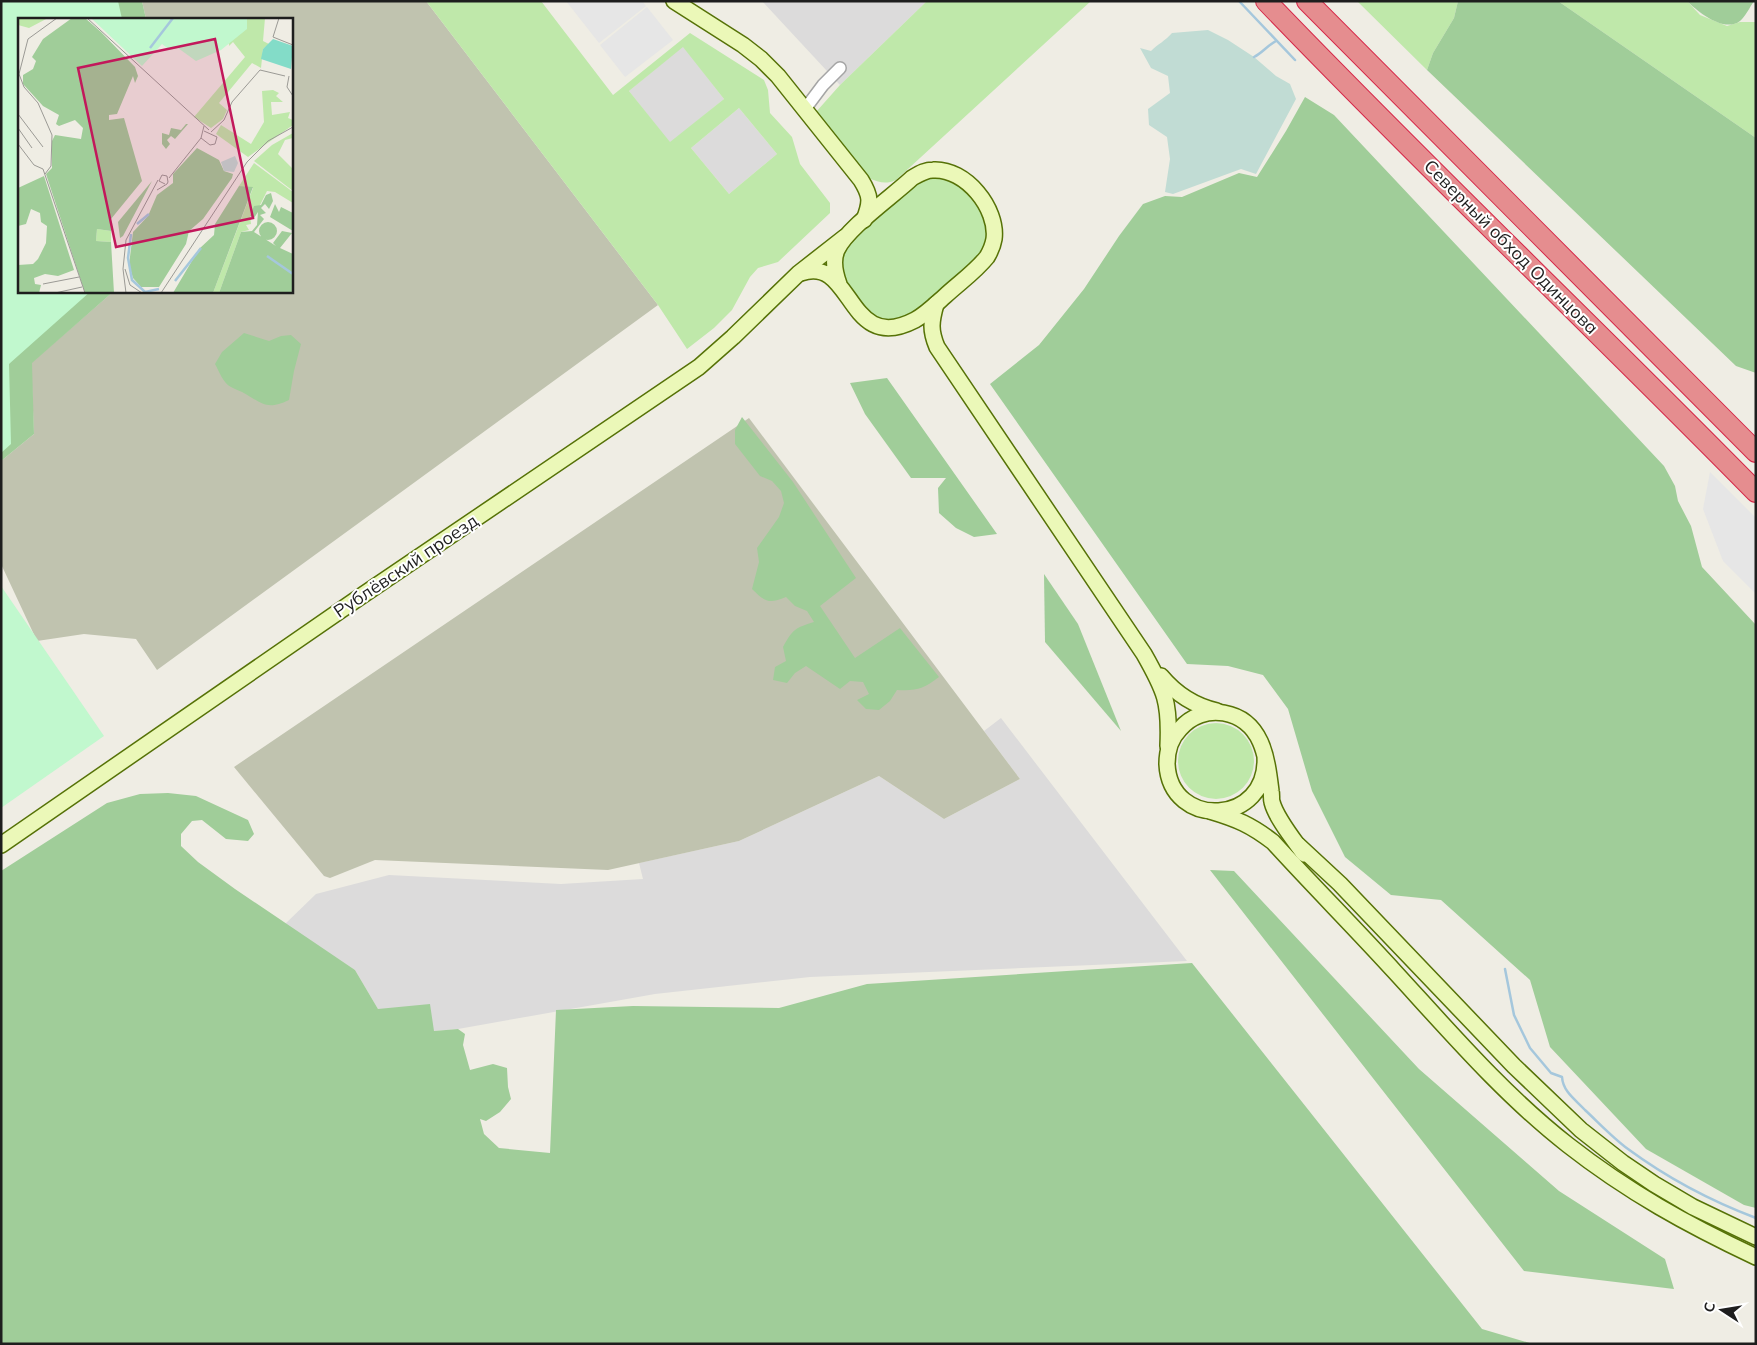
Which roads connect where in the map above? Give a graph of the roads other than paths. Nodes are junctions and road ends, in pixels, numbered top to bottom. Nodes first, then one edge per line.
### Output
1 (674, 1) edge
2 (1266, 1) edge
3 (1307, 1) edge
4 (840, 68) dead end
5 (805, 109) junction
6 (861, 180) junction
7 (902, 188) junction
8 (864, 220) junction
9 (845, 237) junction
10 (799, 273) junction
11 (839, 284) junction
12 (936, 304) junction
13 (898, 326) junction
14 (938, 347) junction
15 (1756, 452) edge
16 (1756, 492) edge
17 (1144, 654) junction
18 (1230, 714) junction
19 (1265, 756) junction
20 (1167, 760) junction
21 (1210, 811) junction
22 (1, 845) edge
23 (1298, 845) junction
24 (1368, 942) junction
25 (1756, 1237) edge
26 (1756, 1257) edge

1 - 5 street
2 - 16 highway, Северный обход Одинцова
3 - 15 highway, Северный обход Одинцова
4 - 5 street
5 - 6 street
6 - 7 street
6 - 8 street
7 - 8 street
7 - 12 street
8 - 9 street
9 - 10 street, Рублёвский проезд
9 - 11 street
10 - 11 street
10 - 22 street, Рублёвский проезд
11 - 13 street
12 - 13 street
12 - 14 street
13 - 14 street
14 - 17 street
17 - 18 street
17 - 20 street
18 - 19 street
18 - 20 street
19 - 21 street
19 - 23 street
20 - 21 street
21 - 24 street
23 - 24 street
23 - 25 street
24 - 26 street

